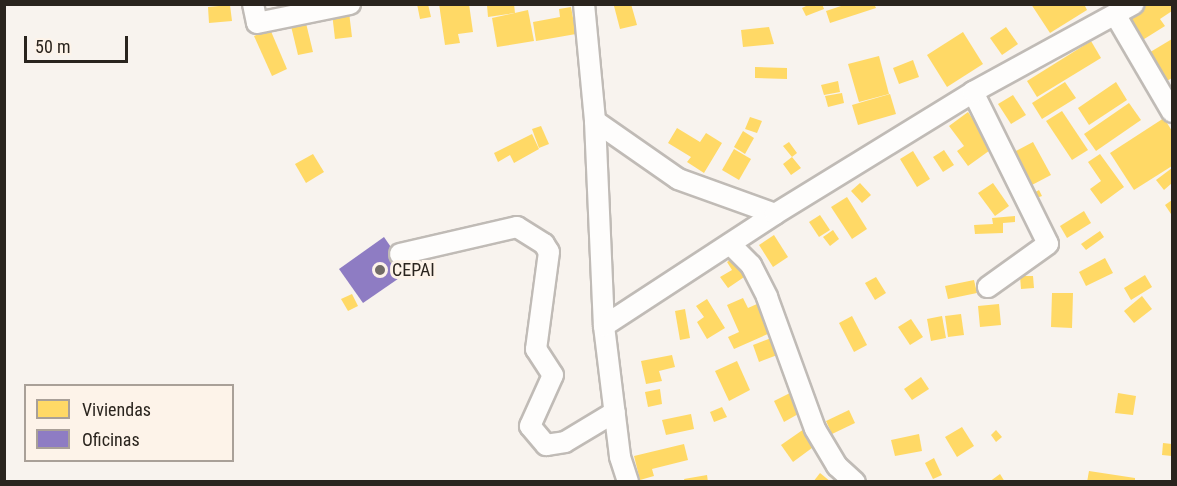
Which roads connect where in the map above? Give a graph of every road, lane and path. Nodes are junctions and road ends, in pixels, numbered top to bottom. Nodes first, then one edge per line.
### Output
1 (254, 4) edge
2 (350, 4) edge
3 (584, 4) edge
4 (1134, 4) edge
5 (1116, 16) junction
6 (973, 92) junction
7 (1173, 112) edge
8 (595, 121) junction
9 (775, 214) junction
10 (730, 244) junction
11 (400, 254) dead end
12 (988, 287) dead end
13 (604, 326) junction
14 (615, 412) junction
15 (628, 482) edge
16 (855, 482) edge

1 - 2 street
3 - 8 street
4 - 5 street
5 - 6 street
5 - 7 street
6 - 9 street
6 - 12 street
8 - 9 street
8 - 13 street
9 - 10 street
10 - 13 street
10 - 16 street
11 - 14 street
13 - 14 street
14 - 15 street

